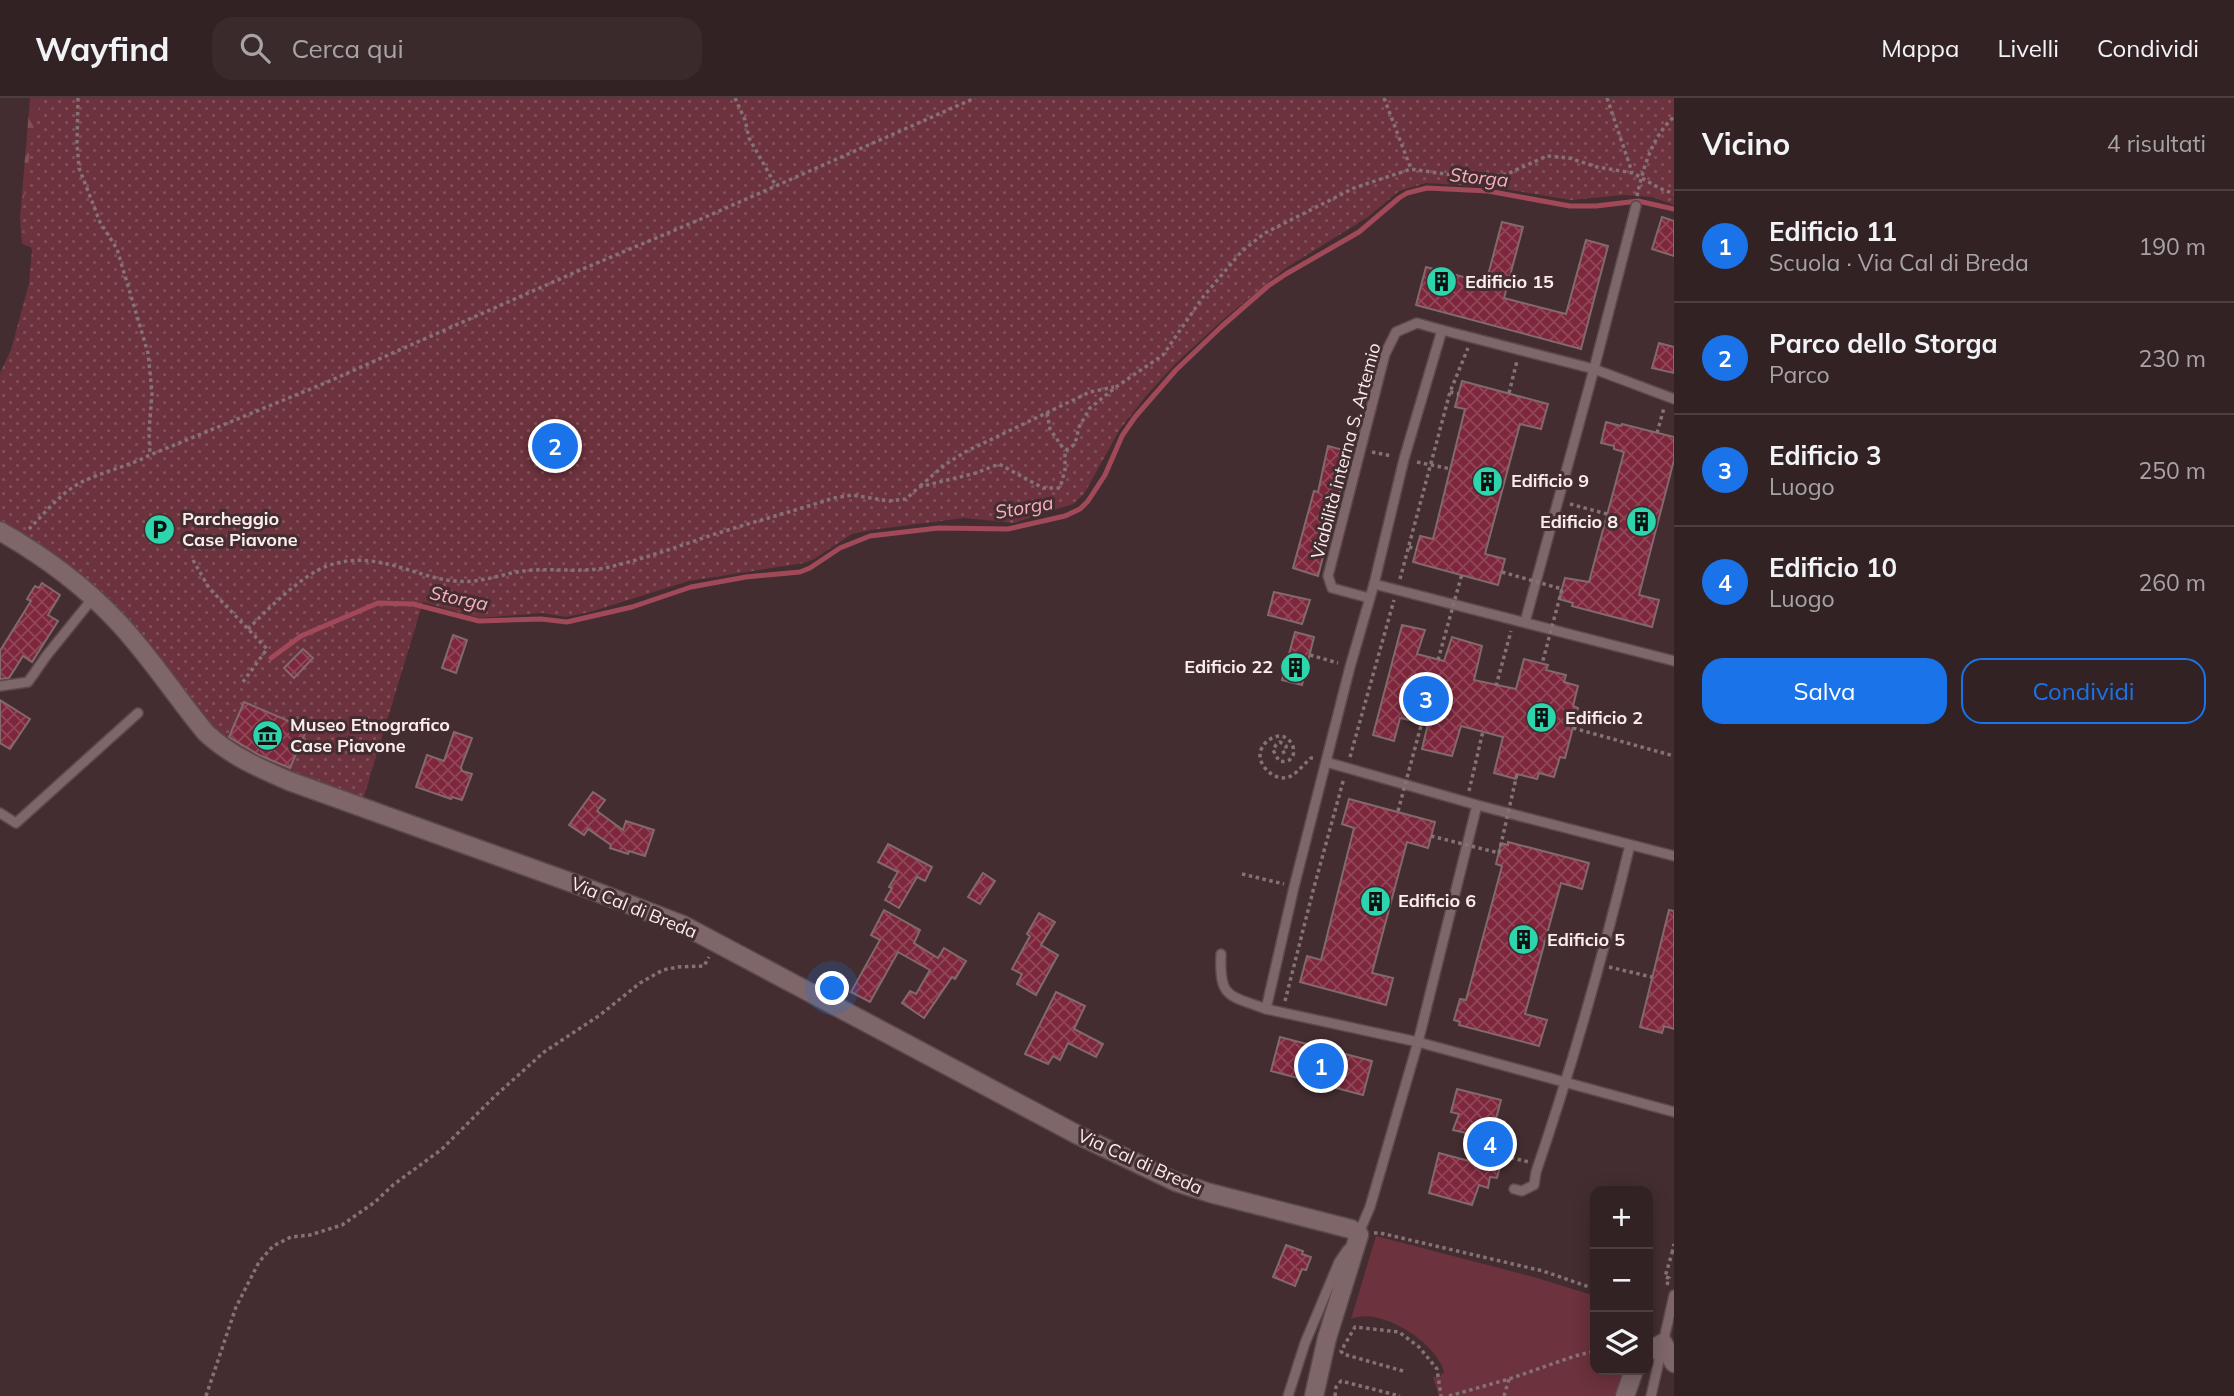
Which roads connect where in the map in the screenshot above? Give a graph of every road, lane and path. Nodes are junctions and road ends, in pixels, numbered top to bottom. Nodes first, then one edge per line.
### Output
1 (78, 98) edge
2 (735, 98) edge
3 (975, 98) edge
4 (1384, 98) edge
5 (1607, 98) edge
6 (1674, 117) edge
7 (1411, 169) junction
8 (1633, 173) junction
9 (1641, 178) junction
10 (776, 186) junction
11 (1674, 194) edge
12 (1636, 201) joint
13 (1441, 330) junction
14 (1472, 339) junction
15 (1519, 351) junction
16 (1594, 369) junction
17 (1116, 387) junction
18 (1450, 392) junction
19 (1508, 393) dead end
20 (1459, 394) dead end
21 (1671, 398) edge
22 (1046, 413) junction
23 (1657, 433) dead end
24 (1065, 451) junction
25 (150, 455) junction
26 (919, 487) junction
27 (1558, 500) junction
28 (1607, 514) dead end
29 (0, 531) edge
30 (18, 541) junction
31 (1409, 547) junction
32 (1417, 549) dead end
33 (193, 561) dead end
34 (1502, 572) dead end
35 (1462, 574) dead end
36 (1374, 584) junction
37 (1397, 591) junction
38 (93, 598) junction
39 (1369, 598) junction
40 (1515, 619) junction
41 (1525, 622) junction
42 (248, 629) junction
43 (1310, 655) dead end
44 (1438, 660) dead end
45 (1674, 661) edge
46 (1542, 664) dead end
47 (1350, 667) junction
48 (243, 682) dead end
49 (0, 686) edge
50 (1496, 686) dead end
51 (138, 713) dead end
52 (1422, 722) dead end
53 (1575, 728) dead end
54 (1483, 731) dead end
55 (1282, 753) dead end
56 (1674, 756) edge
57 (1326, 762) junction
58 (1347, 768) junction
59 (1517, 774) dead end
60 (1467, 802) junction
61 (1477, 805) junction
62 (1398, 811) dead end
63 (0, 813) edge
64 (1431, 835) dead end
65 (1630, 845) junction
66 (1674, 856) edge
67 (1242, 874) dead end
68 (1294, 887) junction
69 (1313, 891) junction
70 (717, 943) junction
71 (1221, 954) dead end
72 (1601, 965) junction
73 (1652, 977) dead end
74 (1266, 1009) junction
75 (1282, 1013) junction
76 (1418, 1042) junction
77 (1567, 1082) junction
78 (1674, 1112) edge
79 (1514, 1189) dead end
80 (1359, 1235) junction
81 (1674, 1244) edge
82 (1674, 1253) edge
83 (1590, 1287) edge
84 (1674, 1295) edge
85 (1656, 1348) edge
86 (1590, 1352) edge
87 (1674, 1363) edge
88 (1403, 1371) dead end
89 (1632, 1375) edge
90 (1508, 1379) junction
91 (1314, 1395) edge
92 (206, 1396) edge
93 (1288, 1396) edge
94 (1335, 1396) edge
95 (1400, 1396) edge
96 (1441, 1396) edge
97 (1449, 1396) edge
98 (1504, 1396) edge
99 (1625, 1396) edge
100 (1651, 1396) edge

1 - 25 path
2 - 10 path
3 - 10 path
4 - 7 path
5 - 8 path
6 - 9 path
7 - 8 path
7 - 17 path
8 - 9 path
9 - 11 path
9 - 12 path
10 - 25 path
12 - 16 lane
13 - 14 lane, Viabilità interna S. Artemio
13 - 36 lane
13 - 39 lane, Viabilità interna S. Artemio
14 - 15 lane, Viabilità interna S. Artemio
14 - 18 path
15 - 16 lane, Viabilità interna S. Artemio
15 - 19 path
16 - 21 lane, Viabilità interna S. Artemio
16 - 27 lane
17 - 22 path
17 - 24 path
18 - 20 path
18 - 31 path
21 - 23 path
22 - 24 path
22 - 26 path
24 - 26 path
25 - 30 path
26 - 42 path
27 - 28 path
27 - 41 lane
29 - 30 street, Via Cal di Breda
30 - 38 street, Via Cal di Breda
31 - 32 path
31 - 37 path
33 - 42 path
34 - 46 path, bridge
35 - 44 path, bridge
36 - 37 lane
36 - 39 lane
37 - 40 lane
37 - 58 path
38 - 49 lane
38 - 70 street, Via Cal di Breda
39 - 47 lane
40 - 41 lane
40 - 50 path
41 - 45 lane
42 - 48 path
43 - 47 path
47 - 57 lane
51 - 63 lane
52 - 62 path, bridge
53 - 56 path
54 - 60 path
55 - 57 path
57 - 58 lane
57 - 68 lane
58 - 60 lane
58 - 69 path
59 - 64 path, bridge
60 - 61 lane
61 - 65 lane
61 - 76 lane
65 - 66 lane
65 - 72 lane
67 - 68 path
68 - 69 path
68 - 74 lane
69 - 75 path
70 - 80 street, Via Cal di Breda
70 - 92 path
71 - 74 lane
72 - 73 path
72 - 77 lane
74 - 75 lane
75 - 76 lane
76 - 77 lane
76 - 80 lane
77 - 78 lane
77 - 79 lane
80 - 83 path
80 - 91 street
80 - 93 lane
81 - 82 path
84 - 85 lane
85 - 87 street
85 - 100 lane
86 - 90 path
88 - 96 path
89 - 99 street
90 - 97 path
90 - 98 path
94 - 95 path

